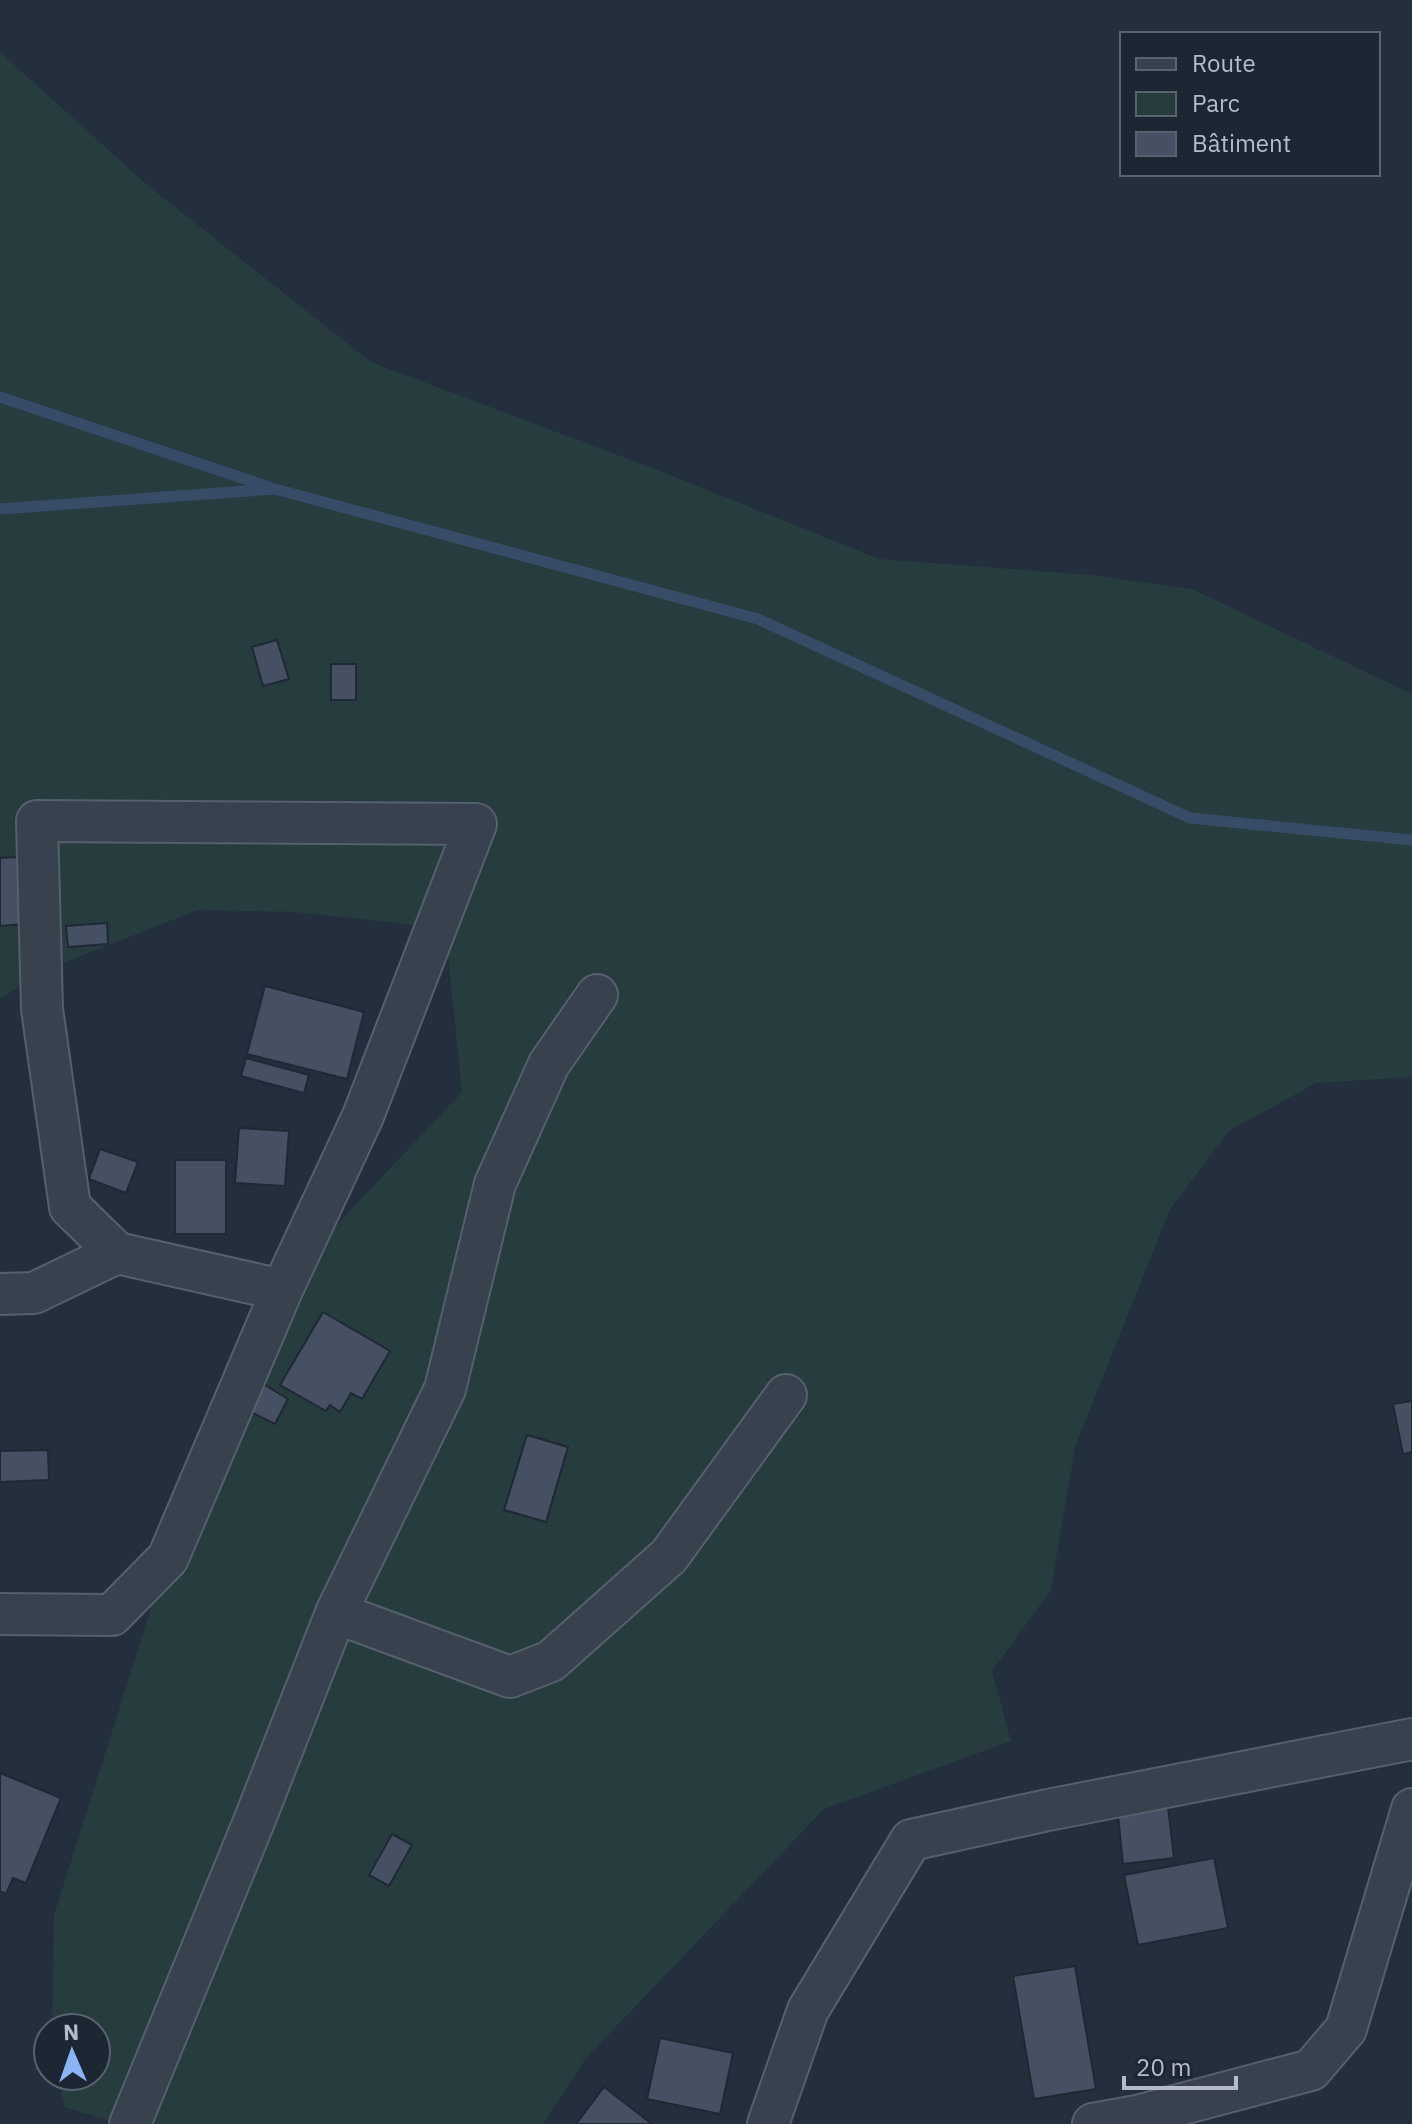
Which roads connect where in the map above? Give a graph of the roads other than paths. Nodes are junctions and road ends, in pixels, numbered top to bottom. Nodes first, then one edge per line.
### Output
1 (597, 995) dead end
2 (117, 1253) junction
3 (282, 1290) junction
4 (0, 1294) edge
5 (786, 1395) dead end
6 (336, 1613) junction
7 (0, 1614) edge
8 (1412, 1739) edge
9 (1412, 1809) edge
10 (130, 2124) edge
11 (768, 2124) edge
12 (1093, 2124) edge

1 - 6 street
2 - 3 street
2 - 3 street
2 - 4 street
3 - 7 street
5 - 6 street
6 - 10 street
8 - 11 street
9 - 12 street

